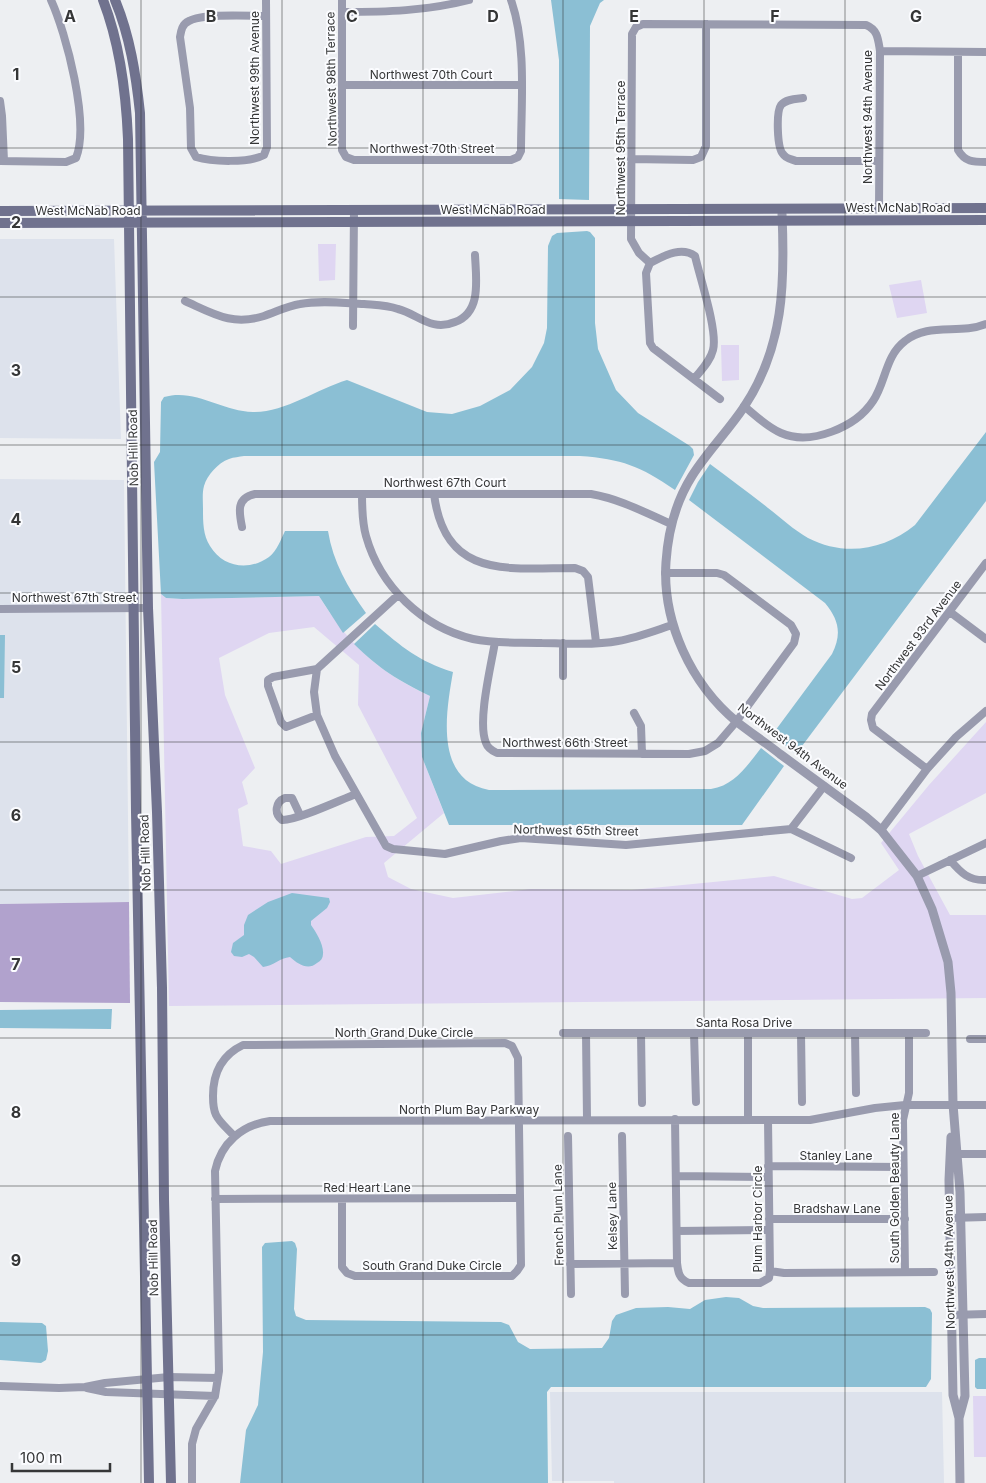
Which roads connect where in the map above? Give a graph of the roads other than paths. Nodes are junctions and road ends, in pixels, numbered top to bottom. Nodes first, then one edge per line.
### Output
1 (51, 0) edge
2 (103, 0) edge
3 (115, 0) edge
4 (266, 0) edge
5 (342, 0) edge
6 (469, 0) edge
7 (511, 0) edge
8 (342, 12) junction
9 (266, 16) junction
10 (706, 24) junction
11 (880, 51) junction
12 (958, 52) junction
13 (986, 52) edge
14 (342, 85) junction
15 (521, 85) junction
16 (803, 98) dead end
17 (0, 101) edge
18 (346, 157) joint
19 (631, 159) junction
20 (2, 161) edge
21 (878, 161) junction
22 (986, 162) edge
23 (782, 208) junction
24 (879, 208) junction
25 (986, 208) edge
26 (631, 209) junction
27 (0, 210) edge
28 (130, 210) junction
29 (141, 210) junction
30 (354, 210) junction
31 (782, 220) junction
32 (986, 220) edge
33 (130, 222) junction
34 (142, 222) junction
35 (354, 222) junction
36 (631, 222) junction
37 (0, 223) edge
38 (476, 256) dead end
39 (650, 263) junction
40 (185, 301) dead end
41 (354, 303) junction
42 (986, 324) edge
43 (353, 326) dead end
44 (694, 379) junction
45 (720, 399) dead end
46 (744, 406) junction
47 (362, 494) junction
48 (434, 494) junction
49 (670, 524) junction
50 (242, 527) dead end
51 (986, 563) edge
52 (665, 573) junction
53 (398, 594) junction
54 (133, 608) junction
55 (148, 608) junction
56 (0, 609) edge
57 (950, 612) junction
58 (672, 625) junction
59 (986, 639) edge
60 (495, 642) junction
61 (596, 642) junction
62 (563, 643) junction
63 (317, 669) junction
64 (563, 676) dead end
65 (986, 711) edge
66 (634, 713) dead end
67 (317, 715) junction
68 (736, 722) junction
69 (642, 754) junction
70 (927, 769) junction
71 (824, 786) junction
72 (356, 794) junction
73 (300, 815) dead end
74 (791, 829) junction
75 (881, 830) junction
76 (986, 843) edge
77 (852, 858) dead end
78 (950, 860) junction
79 (917, 876) junction
80 (986, 880) edge
81 (563, 1032) dead end
82 (586, 1032) junction
83 (748, 1032) junction
84 (801, 1032) junction
85 (926, 1032) dead end
86 (641, 1033) junction
87 (694, 1033) junction
88 (855, 1033) junction
89 (909, 1033) junction
90 (970, 1039) dead end
91 (986, 1039) edge
92 (856, 1093) dead end
93 (696, 1102) dead end
94 (802, 1102) dead end
95 (642, 1103) dead end
96 (953, 1104) junction
97 (906, 1105) junction
98 (986, 1105) edge
99 (587, 1119) junction
100 (675, 1119) junction
101 (748, 1119) junction
102 (519, 1120) junction
103 (768, 1120) junction
104 (234, 1136) junction
105 (568, 1136) dead end
106 (622, 1136) dead end
107 (957, 1154) junction
108 (986, 1154) edge
109 (768, 1166) junction
110 (903, 1167) junction
111 (676, 1176) junction
112 (768, 1177) junction
113 (520, 1198) junction
114 (215, 1199) junction
115 (342, 1199) junction
116 (986, 1217) edge
117 (950, 1218) junction
118 (960, 1218) junction
119 (769, 1219) junction
120 (905, 1219) junction
121 (769, 1230) junction
122 (677, 1231) junction
123 (677, 1263) junction
124 (570, 1264) junction
125 (624, 1264) junction
126 (770, 1271) junction
127 (905, 1272) junction
128 (934, 1272) dead end
129 (571, 1294) dead end
130 (625, 1294) dead end
131 (952, 1314) junction
132 (962, 1314) junction
133 (986, 1314) edge
134 (169, 1377) junction
135 (218, 1378) junction
136 (147, 1380) junction
137 (0, 1386) edge
138 (85, 1387) junction
139 (147, 1393) junction
140 (169, 1395) junction
141 (214, 1396) junction
142 (959, 1418) junction
143 (149, 1483) edge
144 (171, 1483) edge
145 (192, 1483) edge
146 (960, 1483) edge

1 - 20 street
2 - 28 main road, Nob Hill Road
3 - 29 main road, Nob Hill Road
4 - 9 street, Northwest 99th Avenue
5 - 8 street, Northwest 98th Terrace
6 - 8 street
7 - 15 street
8 - 14 street, Northwest 98th Terrace
9 - 9 street, Northwest 99th Avenue
10 - 11 street, Northwest 94th Avenue
10 - 19 street, Northwest 95th Terrace
10 - 19 street
11 - 12 street
11 - 21 street, Northwest 94th Avenue
12 - 13 street
12 - 22 street
14 - 15 street, Northwest 70th Court
14 - 18 street, Northwest 98th Terrace
15 - 18 street, Northwest 70th Street
16 - 21 street
17 - 20 street
19 - 26 street, Northwest 95th Terrace
21 - 24 street, Northwest 94th Avenue
23 - 24 main road, West McNab Road
23 - 26 main road, West McNab Road
23 - 31 street, Northwest 94th Avenue
24 - 25 main road, West McNab Road
26 - 30 main road, West McNab Road
26 - 36 street, Northwest 95th Terrace
27 - 28 main road, West McNab Road
28 - 29 main road, West McNab Road
28 - 33 main road, Nob Hill Road
29 - 30 main road, West McNab Road
29 - 34 main road, Nob Hill Road
30 - 35 street
31 - 32 main road, West McNab Road
31 - 36 main road, West McNab Road
31 - 46 street, Northwest 94th Avenue
33 - 34 main road, West McNab Road
33 - 37 main road, West McNab Road
33 - 54 main road, Nob Hill Road
34 - 35 main road, West McNab Road
34 - 55 main road, Nob Hill Road
35 - 36 main road, West McNab Road
35 - 41 street
36 - 39 street, Northwest 95th Terrace
38 - 41 street
39 - 44 street
39 - 44 street
40 - 41 street
41 - 43 street
42 - 46 street
44 - 45 street
46 - 49 street, Northwest 94th Avenue
47 - 48 street, Northwest 67th Court
47 - 50 street, Northwest 67th Court
47 - 53 street
48 - 49 street, Northwest 67th Court
48 - 61 street
49 - 52 street, Northwest 94th Avenue
51 - 57 street, Northwest 93rd Avenue
52 - 58 street, Northwest 94th Avenue
52 - 68 street, Northwest 66th Street
53 - 60 street
53 - 63 street
54 - 55 street, Northwest 67th Street
54 - 56 street, Northwest 67th Street
54 - 136 main road, Nob Hill Road
55 - 134 main road, Nob Hill Road
57 - 59 street
57 - 70 street, Northwest 93rd Avenue
58 - 61 street
58 - 68 street, Northwest 94th Avenue
60 - 62 street
60 - 69 street, Northwest 66th Street
61 - 62 street
62 - 64 street
63 - 67 street
63 - 67 street
65 - 70 street
66 - 69 street, Northwest 66th Street
67 - 72 street
68 - 69 street, Northwest 66th Street
68 - 71 street, Northwest 94th Avenue
70 - 75 street
71 - 74 street
71 - 75 street, Northwest 94th Avenue
72 - 73 street
72 - 74 street, Northwest 65th Street
74 - 77 street
75 - 79 street, Northwest 94th Avenue
76 - 78 street
78 - 79 street
78 - 80 street
79 - 96 street, Northwest 94th Avenue
81 - 82 street, Santa Rosa Drive
82 - 86 street, Santa Rosa Drive
82 - 99 street
83 - 84 street, Santa Rosa Drive
83 - 87 street, Santa Rosa Drive
83 - 101 street
84 - 88 street, Santa Rosa Drive
84 - 94 street
85 - 89 street, Santa Rosa Drive
86 - 87 street, Santa Rosa Drive
86 - 95 street
87 - 93 street
88 - 89 street, Santa Rosa Drive
88 - 92 street
89 - 97 street, South Golden Beauty Lane
90 - 91 street
96 - 97 street, North Plum Bay Parkway
96 - 98 street, North Plum Bay Parkway
96 - 107 street, Northwest 94th Avenue
96 - 117 street, Northwest 94th Avenue
97 - 103 street, North Plum Bay Parkway
97 - 110 street, South Golden Beauty Lane
99 - 100 street, North Plum Bay Parkway
99 - 102 street, North Plum Bay Parkway
100 - 101 street, North Plum Bay Parkway
100 - 111 street
101 - 103 street, North Plum Bay Parkway
102 - 104 street, North Plum Bay Parkway
102 - 104 street, North Grand Duke Circle
102 - 113 street, North Grand Duke Circle
103 - 109 street, Plum Harbor Circle
104 - 114 street, North Plum Bay Parkway
105 - 124 street, French Plum Lane
106 - 125 street, Kelsey Lane
107 - 108 street
107 - 118 street, Northwest 94th Avenue
109 - 110 street, Stanley Lane
109 - 112 street, Plum Harbor Circle
110 - 120 street, South Golden Beauty Lane
111 - 112 street
111 - 122 street
112 - 119 street, Plum Harbor Circle
113 - 115 street, Red Heart Lane
113 - 115 street, South Grand Duke Circle
114 - 115 street, Red Heart Lane
114 - 135 street, North Plum Bay Parkway
116 - 118 street
117 - 118 street
117 - 131 street, Northwest 94th Avenue
118 - 132 street, Northwest 94th Avenue
119 - 120 street, Bradshaw Lane
119 - 121 street, Plum Harbor Circle
120 - 127 street, South Golden Beauty Lane
121 - 122 street
121 - 126 street, Plum Harbor Circle
122 - 123 street
123 - 125 street
123 - 126 street, Plum Harbor Circle
124 - 125 street
124 - 129 street, French Plum Lane
125 - 130 street, Kelsey Lane
126 - 127 street
127 - 128 street
131 - 132 street
131 - 142 street, Northwest 94th Avenue
132 - 133 street
132 - 142 street, Northwest 94th Avenue
134 - 135 street
134 - 136 street
134 - 140 main road, Nob Hill Road
135 - 141 street, North Plum Bay Parkway
136 - 138 street
136 - 139 main road, Nob Hill Road
137 - 138 street
138 - 139 street
139 - 140 street
139 - 143 main road, Nob Hill Road
140 - 141 street
140 - 144 main road, Nob Hill Road
141 - 145 street, North Plum Bay Parkway
142 - 146 street, Northwest 94th Avenue

